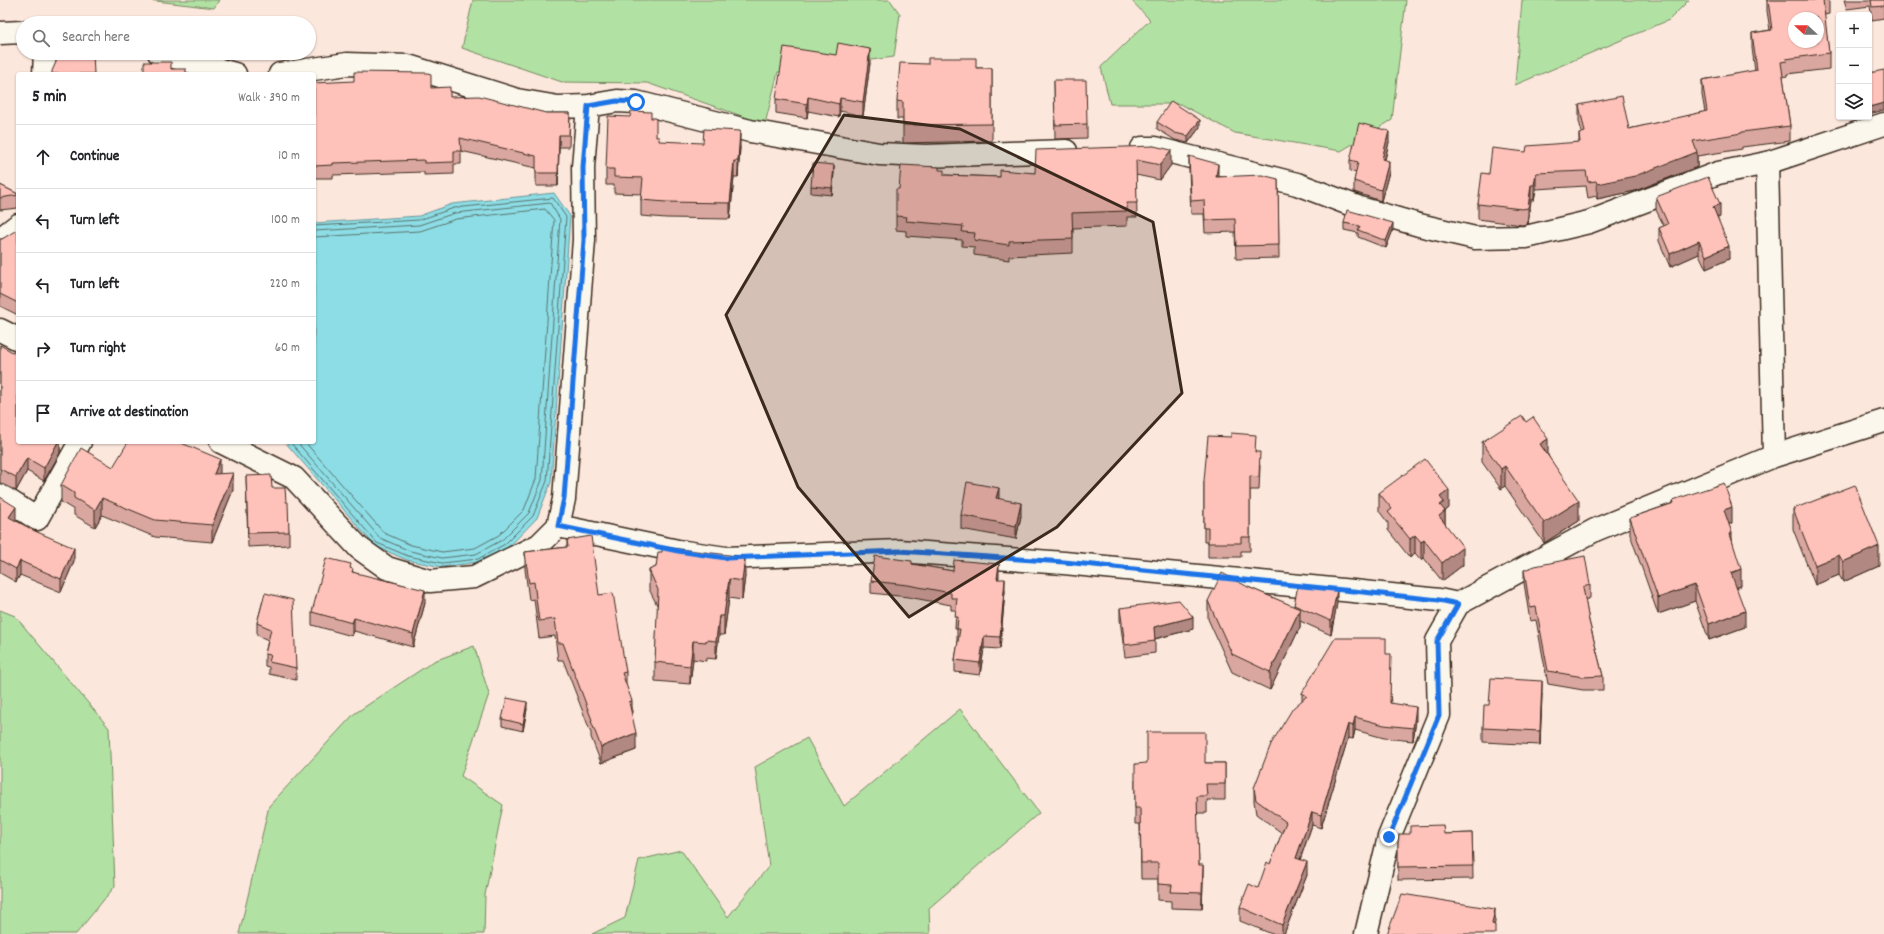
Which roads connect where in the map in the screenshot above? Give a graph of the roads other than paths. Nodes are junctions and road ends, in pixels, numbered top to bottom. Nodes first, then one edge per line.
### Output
1 (16, 32) edge
2 (0, 33) edge
3 (45, 60) edge
4 (184, 60) edge
5 (44, 72) edge
6 (228, 72) edge
7 (293, 72) edge
8 (588, 106) junction
9 (1884, 124) edge
10 (1124, 149) edge
11 (1084, 150) edge
12 (1767, 163) junction
13 (16, 227) edge
14 (0, 239) edge
15 (0, 330) edge
16 (16, 338) edge
17 (1884, 421) edge
18 (79, 444) edge
19 (225, 444) edge
20 (1774, 456) junction
21 (0, 494) edge
22 (558, 526) junction
23 (1458, 604) junction
24 (1366, 934) edge

1 - 2 street
3 - 5 street
4 - 6 street
7 - 8 street
8 - 11 street
8 - 22 street
9 - 12 street
10 - 12 street
12 - 20 street
13 - 14 street
15 - 16 street
17 - 20 street
18 - 21 street
19 - 22 street
20 - 23 street
22 - 23 street
23 - 24 street

